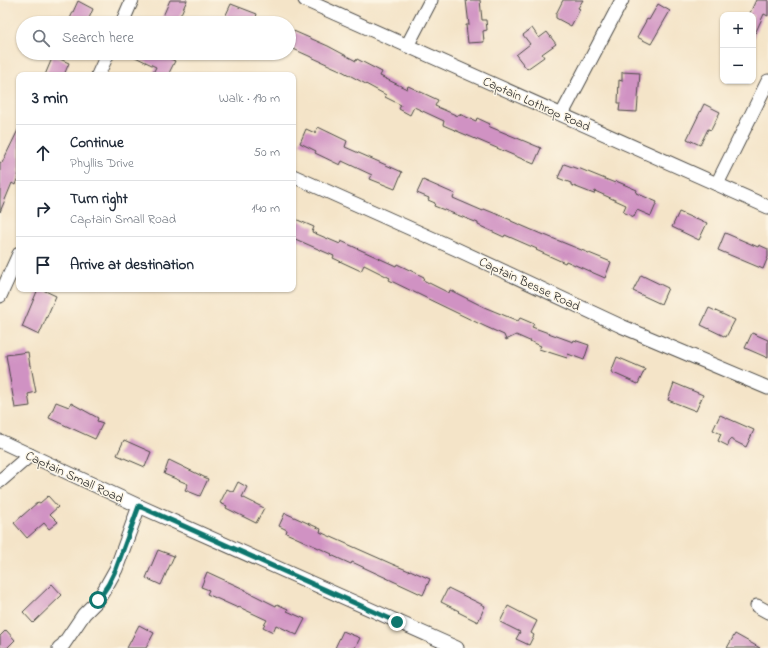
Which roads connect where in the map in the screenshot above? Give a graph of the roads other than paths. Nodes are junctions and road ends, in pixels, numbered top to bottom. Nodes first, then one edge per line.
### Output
1 (132, 0) edge
2 (305, 0) edge
3 (431, 0) edge
4 (622, 0) edge
5 (125, 16) edge
6 (407, 46) junction
7 (105, 60) edge
8 (99, 72) edge
9 (768, 81) edge
10 (562, 114) junction
11 (296, 177) edge
12 (717, 184) junction
13 (768, 207) edge
14 (16, 261) edge
15 (0, 296) edge
16 (768, 388) edge
17 (0, 441) edge
18 (30, 455) junction
19 (0, 480) edge
20 (139, 506) junction
21 (63, 647) edge
22 (457, 648) edge

1 - 5 street
2 - 6 street, Captain Lothrop Road
3 - 6 street
4 - 10 street
6 - 10 street, Captain Lothrop Road
7 - 8 street
9 - 12 street
10 - 12 street, Captain Lothrop Road
11 - 16 street, Captain Besse Road
12 - 13 street, Captain Lothrop Road
14 - 15 street
17 - 18 street, Captain Small Road
18 - 19 street
18 - 20 street, Captain Small Road
20 - 21 street
20 - 22 street, Captain Small Road

